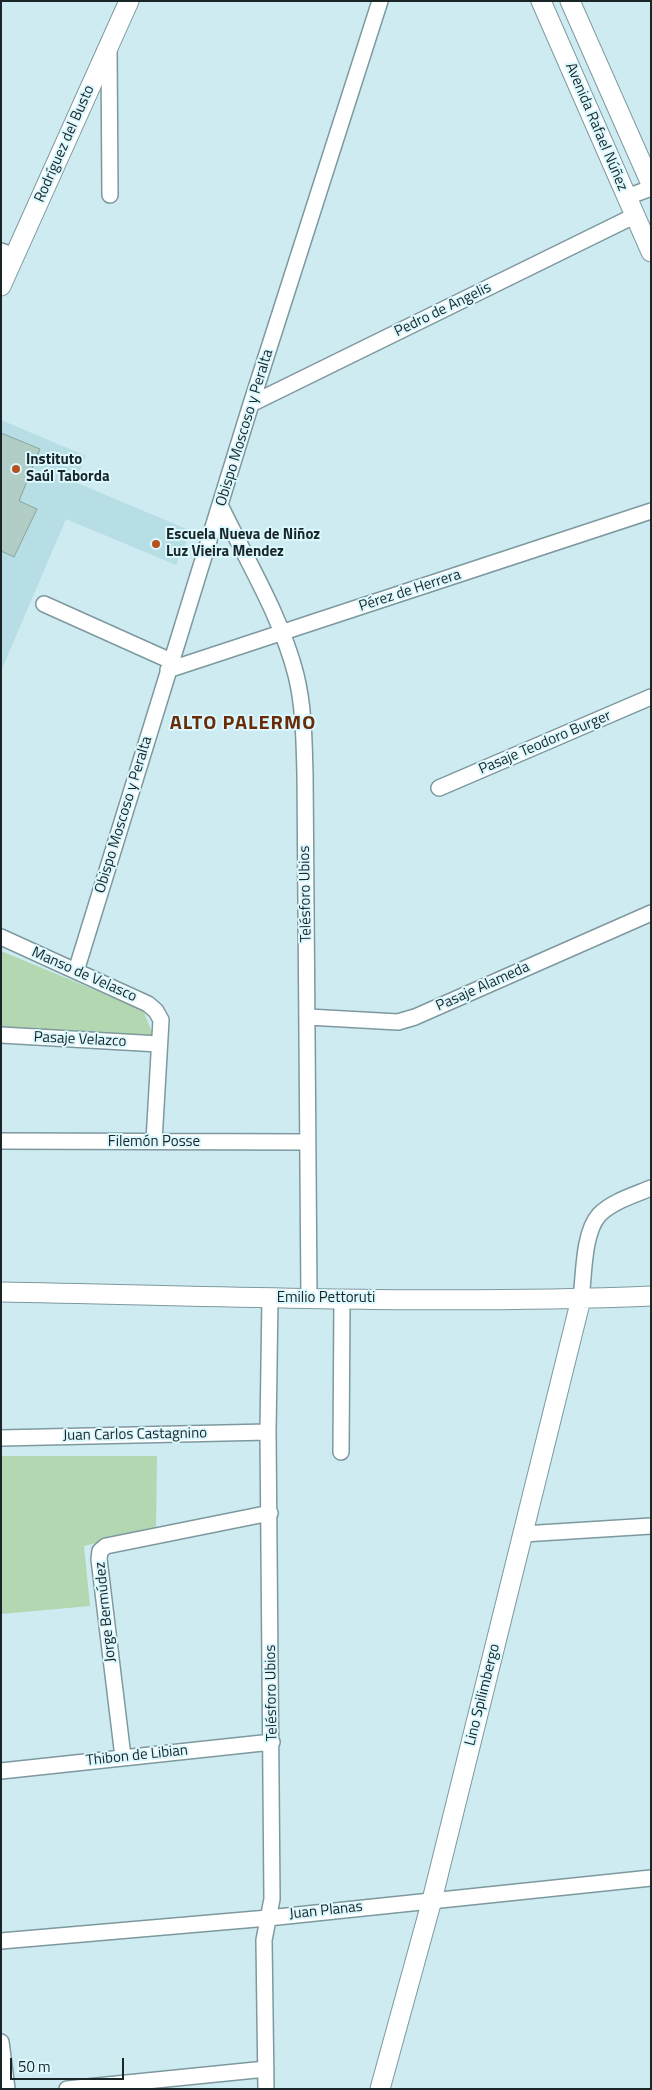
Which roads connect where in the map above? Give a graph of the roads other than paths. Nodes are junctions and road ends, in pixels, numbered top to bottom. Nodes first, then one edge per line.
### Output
1 (129, 1) edge
2 (380, 1) edge
3 (541, 1) edge
4 (575, 3) edge
5 (108, 49) junction
6 (651, 184) edge
7 (651, 188) edge
8 (110, 195) dead end
9 (627, 197) junction
10 (634, 216) junction
11 (651, 252) edge
12 (8, 254) edge
13 (1, 286) edge
14 (251, 404) junction
15 (221, 507) junction
16 (651, 511) edge
17 (44, 604) dead end
18 (282, 633) junction
19 (170, 666) junction
20 (651, 697) edge
21 (439, 788) dead end
22 (651, 913) edge
23 (1, 937) edge
24 (76, 971) junction
25 (308, 1017) junction
26 (1, 1035) edge
27 (159, 1044) junction
28 (1, 1141) edge
29 (154, 1142) junction
30 (307, 1142) junction
31 (651, 1188) edge
32 (1, 1292) edge
33 (651, 1296) edge
34 (270, 1297) junction
35 (309, 1297) junction
36 (342, 1298) junction
37 (581, 1299) junction
38 (268, 1432) junction
39 (1, 1438) edge
40 (341, 1452) dead end
41 (270, 1512) junction
42 (651, 1526) edge
43 (523, 1534) junction
44 (272, 1742) junction
45 (123, 1757) junction
46 (1, 1771) edge
47 (651, 1878) edge
48 (432, 1900) junction
49 (268, 1918) junction
50 (1, 1942) edge
51 (1, 2042) edge
52 (266, 2069) junction
53 (7, 2089) edge
54 (67, 2089) edge
55 (266, 2089) edge
56 (380, 2089) edge

1 - 5 main road, Rodríguez del Busto
2 - 14 street, Obispo Moscoso y Peralta
3 - 9 main road, Avenida Rafael Núñez
4 - 6 main road, Avenida Rafael Núñez
5 - 8 street
5 - 12 main road, Rodríguez del Busto
7 - 9 street
9 - 10 main road, Avenida Rafael Núñez
10 - 11 main road, Avenida Rafael Núñez
10 - 14 street, Pedro de Angelis
12 - 13 main road, Rodríguez del Busto
14 - 15 street, Obispo Moscoso y Peralta
15 - 18 street, Telésforo Ubios
15 - 19 street, Obispo Moscoso y Peralta
16 - 18 street, Pérez de Herrera
17 - 19 street
18 - 19 street, Pérez de Herrera
18 - 25 street, Telésforo Ubios
19 - 24 street, Obispo Moscoso y Peralta
20 - 21 street, Pasaje Teodoro Burger
22 - 25 street, Pasaje Alameda
23 - 24 street, Manso de Velasco
24 - 27 street, Manso de Velasco
25 - 30 street, Telésforo Ubios
26 - 27 street, Pasaje Velazco
27 - 29 street
28 - 29 street, Filemón Posse
29 - 30 street, Filemón Posse
30 - 35 street, Telésforo Ubios
31 - 37 street
32 - 34 main road, Emilio Pettoruti
33 - 37 main road, Emilio Pettoruti
34 - 35 main road, Emilio Pettoruti
34 - 38 street, Telésforo Ubios
35 - 36 main road, Emilio Pettoruti
36 - 37 main road, Emilio Pettoruti
36 - 40 street
37 - 43 main road, Lino Spilimbergo
38 - 39 street, Juan Carlos Castagnino
38 - 41 street, Telésforo Ubios
41 - 44 street, Telésforo Ubios
41 - 45 street, Jorge Bermúdez
42 - 43 street
43 - 48 main road, Lino Spilimbergo
44 - 45 street, Thibon de Libian
44 - 49 street, Telésforo Ubios
45 - 46 street, Thibon de Libian
47 - 48 street, Juan Planas
48 - 49 street, Juan Planas
48 - 56 main road, Lino Spilimbergo
49 - 50 street, Juan Planas
49 - 52 street, Telésforo Ubios
51 - 53 street
52 - 54 street
52 - 55 street, Telésforo Ubios

